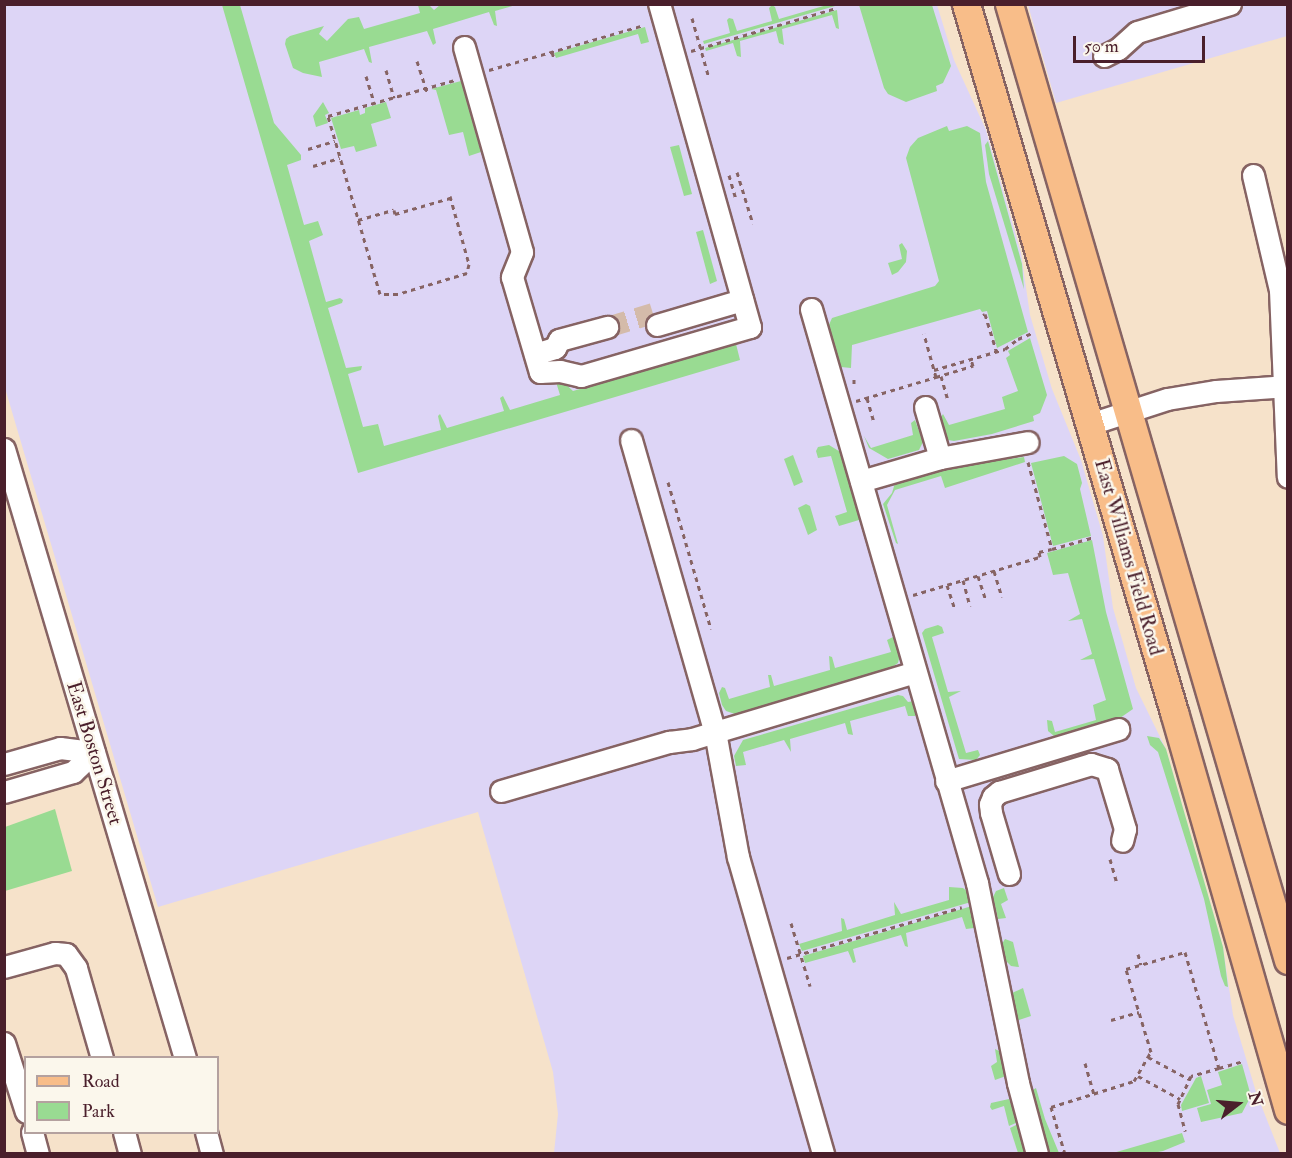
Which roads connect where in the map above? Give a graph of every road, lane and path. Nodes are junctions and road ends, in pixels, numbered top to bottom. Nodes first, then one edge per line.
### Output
1 (659, 4) edge
2 (966, 4) edge
3 (1009, 4) edge
4 (1230, 4) edge
5 (836, 8) dead end
6 (692, 18) dead end
7 (646, 24) dead end
8 (464, 48) dead end
9 (701, 48) junction
10 (552, 51) junction
11 (686, 52) dead end
12 (1104, 56) dead end
13 (554, 58) dead end
14 (417, 61) dead end
15 (386, 70) dead end
16 (482, 72) dead end
17 (366, 76) dead end
18 (709, 78) dead end
19 (460, 79) dead end
20 (1029, 80) junction
21 (426, 90) junction
22 (992, 96) junction
23 (394, 98) junction
24 (374, 103) junction
25 (335, 141) junction
26 (308, 149) dead end
27 (340, 158) junction
28 (313, 166) dead end
29 (738, 172) dead end
30 (729, 175) dead end
31 (1253, 175) dead end
32 (744, 197) junction
33 (736, 199) junction
34 (729, 201) dead end
35 (358, 220) junction
36 (753, 224) dead end
37 (741, 294) junction
38 (812, 309) dead end
39 (983, 315) dead end
40 (655, 319) tunnel mouth
41 (609, 333) tunnel mouth
42 (1032, 333) dead end
43 (924, 334) dead end
44 (545, 351) junction
45 (996, 351) junction
46 (971, 359) junction
47 (934, 370) junction
48 (939, 376) junction
49 (1287, 386) edge
50 (867, 398) junction
51 (948, 400) dead end
52 (855, 405) dead end
53 (925, 407) dead end
54 (1127, 412) junction
55 (874, 422) dead end
56 (1090, 424) junction
57 (631, 440) dead end
58 (4, 449) edge
59 (1028, 451) joint
60 (940, 458) junction
61 (1287, 477) edge
62 (861, 481) junction
63 (668, 482) dead end
64 (1094, 537) dead end
65 (1052, 549) junction
66 (994, 571) junction
67 (978, 576) junction
68 (963, 580) junction
69 (947, 585) junction
70 (908, 596) dead end
71 (1002, 597) dead end
72 (986, 601) dead end
73 (970, 606) dead end
74 (955, 610) dead end
75 (711, 629) dead end
76 (915, 672) junction
77 (1118, 729) dead end
78 (715, 732) junction
79 (94, 752) junction
80 (4, 764) edge
81 (946, 781) junction
82 (501, 791) dead end
83 (4, 792) edge
84 (1122, 841) dead end
85 (1110, 859) dead end
86 (1009, 874) dead end
87 (1117, 884) dead end
88 (981, 901) junction
89 (791, 923) dead end
90 (800, 954) junction
91 (1138, 954) dead end
92 (783, 959) dead end
93 (1287, 960) edge
94 (1141, 965) junction
95 (4, 967) edge
96 (810, 987) dead end
97 (1139, 1012) junction
98 (1111, 1020) dead end
99 (4, 1042) edge
100 (101, 1056) edge
101 (183, 1056) edge
102 (1148, 1057) junction
103 (1244, 1061) dead end
104 (1085, 1063) dead end
105 (1219, 1068) junction
106 (1138, 1076) junction
107 (1189, 1080) junction
108 (1094, 1094) junction
109 (1180, 1099) junction
110 (24, 1106) edge
111 (1287, 1110) edge
112 (1185, 1131) dead end
113 (33, 1134) edge
114 (125, 1134) edge
115 (207, 1134) edge
116 (38, 1154) edge
117 (130, 1154) edge
118 (212, 1154) edge
119 (824, 1154) edge
120 (1037, 1154) edge
121 (1065, 1154) edge

1 - 37 street
2 - 22 main road, East Williams Field Road
3 - 20 main road, East Williams Field Road
4 - 12 street
5 - 9 path
6 - 9 path
7 - 10 path
8 - 44 street
9 - 11 path
9 - 18 path
10 - 13 path
10 - 16 path
14 - 21 path
15 - 23 path
17 - 24 path
19 - 21 path
20 - 22 main road
20 - 54 main road, East Williams Field Road
21 - 23 path
22 - 56 main road, East Williams Field Road
23 - 24 path
24 - 25 path
25 - 26 path
25 - 27 path
27 - 28 path
27 - 35 path
29 - 32 path
30 - 33 path
31 - 49 street
32 - 33 path
32 - 36 path
33 - 34 path
35 - 35 path
37 - 40 street
37 - 44 street
38 - 62 street
39 - 45 path
41 - 44 street
42 - 45 path
43 - 47 path
45 - 46 path
46 - 47 path
46 - 48 path
47 - 48 path
48 - 50 path
48 - 51 path
49 - 54 street
49 - 61 street
50 - 52 path
50 - 55 path
53 - 60 street
54 - 56 street
54 - 93 main road, East Williams Field Road
56 - 111 main road, East Williams Field Road
57 - 78 street
58 - 79 street, East Boston Street
59 - 60 street
59 - 65 path
60 - 62 street
62 - 76 street
63 - 75 path
64 - 65 path
65 - 66 path
66 - 67 path
66 - 71 path
67 - 68 path
67 - 72 path
68 - 69 path
68 - 73 path
69 - 70 path
69 - 74 path
76 - 78 street
76 - 81 street
77 - 81 street
78 - 82 street
78 - 119 street
79 - 80 street
79 - 83 street
79 - 101 street, East Boston Street
81 - 88 street
84 - 86 street
85 - 87 path
88 - 90 path
88 - 120 street
89 - 90 path
90 - 92 path
90 - 96 path
91 - 94 path
94 - 97 path
94 - 105 path
95 - 100 street
97 - 98 path
97 - 102 path
99 - 110 street
102 - 106 path
102 - 107 path
103 - 105 path
104 - 108 path
105 - 107 path
106 - 108 path
106 - 109 path
107 - 109 path
108 - 121 path
109 - 112 path
113 - 116 street
114 - 117 street
115 - 118 street

